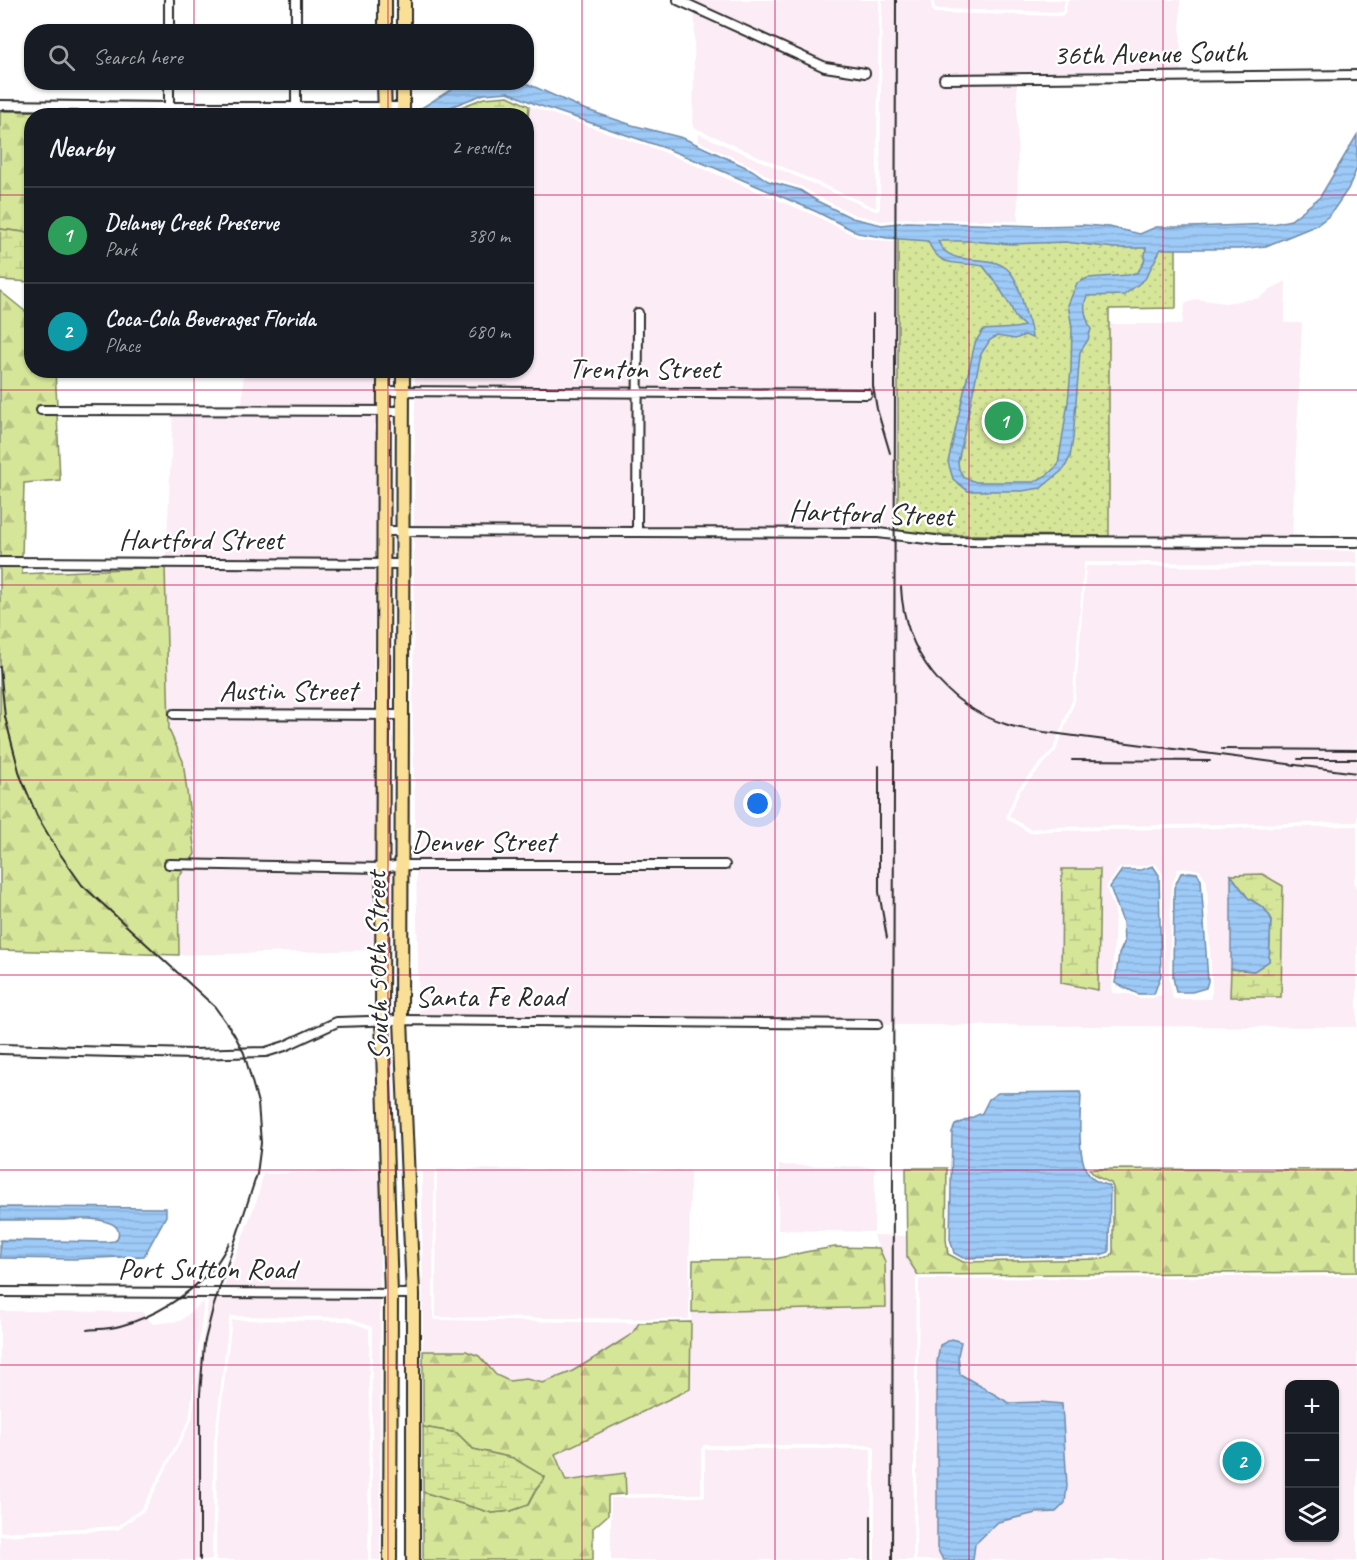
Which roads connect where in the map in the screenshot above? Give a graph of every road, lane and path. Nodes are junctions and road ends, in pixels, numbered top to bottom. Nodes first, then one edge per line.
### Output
1 (168, 0) edge
2 (296, 0) edge
3 (385, 0) edge
4 (404, 0) edge
5 (678, 0) edge
6 (169, 24) edge
7 (296, 24) edge
8 (385, 24) edge
9 (404, 24) edge
10 (865, 73) dead end
11 (1357, 75) edge
12 (944, 79) dead end
13 (169, 90) edge
14 (296, 90) edge
15 (384, 90) edge
16 (404, 90) edge
17 (0, 105) edge
18 (296, 106) junction
19 (169, 107) junction
20 (332, 108) edge
21 (385, 108) edge
22 (404, 108) edge
23 (638, 313) dead end
24 (384, 378) edge
25 (403, 378) edge
26 (384, 390) junction
27 (403, 391) junction
28 (637, 392) junction
29 (867, 394) dead end
30 (41, 410) dead end
31 (384, 411) junction
32 (403, 411) junction
33 (383, 531) junction
34 (402, 532) junction
35 (637, 532) junction
36 (1357, 542) edge
37 (0, 561) edge
38 (383, 564) junction
39 (402, 564) junction
40 (174, 714) dead end
41 (383, 715) junction
42 (402, 715) junction
43 (169, 864) dead end
44 (402, 865) junction
45 (725, 866) dead end
46 (382, 868) junction
47 (382, 1020) junction
48 (401, 1020) junction
49 (878, 1024) dead end
50 (0, 1049) edge
51 (0, 1292) edge
52 (391, 1293) junction
53 (413, 1294) junction
54 (390, 1560) edge
55 (413, 1560) edge

1 - 6 street
2 - 7 street
3 - 8 main road
4 - 9 main road
5 - 10 street
11 - 12 street, 36th Avenue South
13 - 19 street
14 - 18 street
15 - 21 main road
16 - 22 main road
17 - 19 street
18 - 19 street
18 - 20 street
23 - 28 street
24 - 26 main road, South 50th Street
25 - 27 main road, South 50th Street
26 - 27 street, Trenton Street
26 - 31 main road, South 50th Street
27 - 28 street, Trenton Street
27 - 32 main road, South 50th Street
28 - 29 street, Trenton Street
28 - 35 street
30 - 31 street
31 - 32 street
31 - 33 main road, South 50th Street
32 - 34 main road, South 50th Street
33 - 34 street, Hartford Street
33 - 38 main road, South 50th Street
34 - 35 street, Hartford Street
34 - 39 main road, South 50th Street
35 - 36 street, Hartford Street
37 - 38 street, Hartford Street
38 - 39 street, Hartford Street
38 - 41 main road, South 50th Street
39 - 42 main road, South 50th Street
40 - 41 street, Austin Street
41 - 42 street, Austin Street
41 - 46 main road, South 50th Street
42 - 44 main road, South 50th Street
43 - 46 street, Denver Street
44 - 45 street, Denver Street
44 - 46 street, Denver Street
44 - 48 main road, South 50th Street
46 - 47 main road, South 50th Street
47 - 48 street, Santa Fe Road
47 - 50 street, Santa Fe Road
47 - 52 main road, South 50th Street
48 - 49 street, Santa Fe Road
48 - 53 main road, South 50th Street
51 - 52 street, Port Sutton Road
52 - 53 street, Port Sutton Road
52 - 54 main road, South 50th Street
53 - 55 main road, South 50th Street

